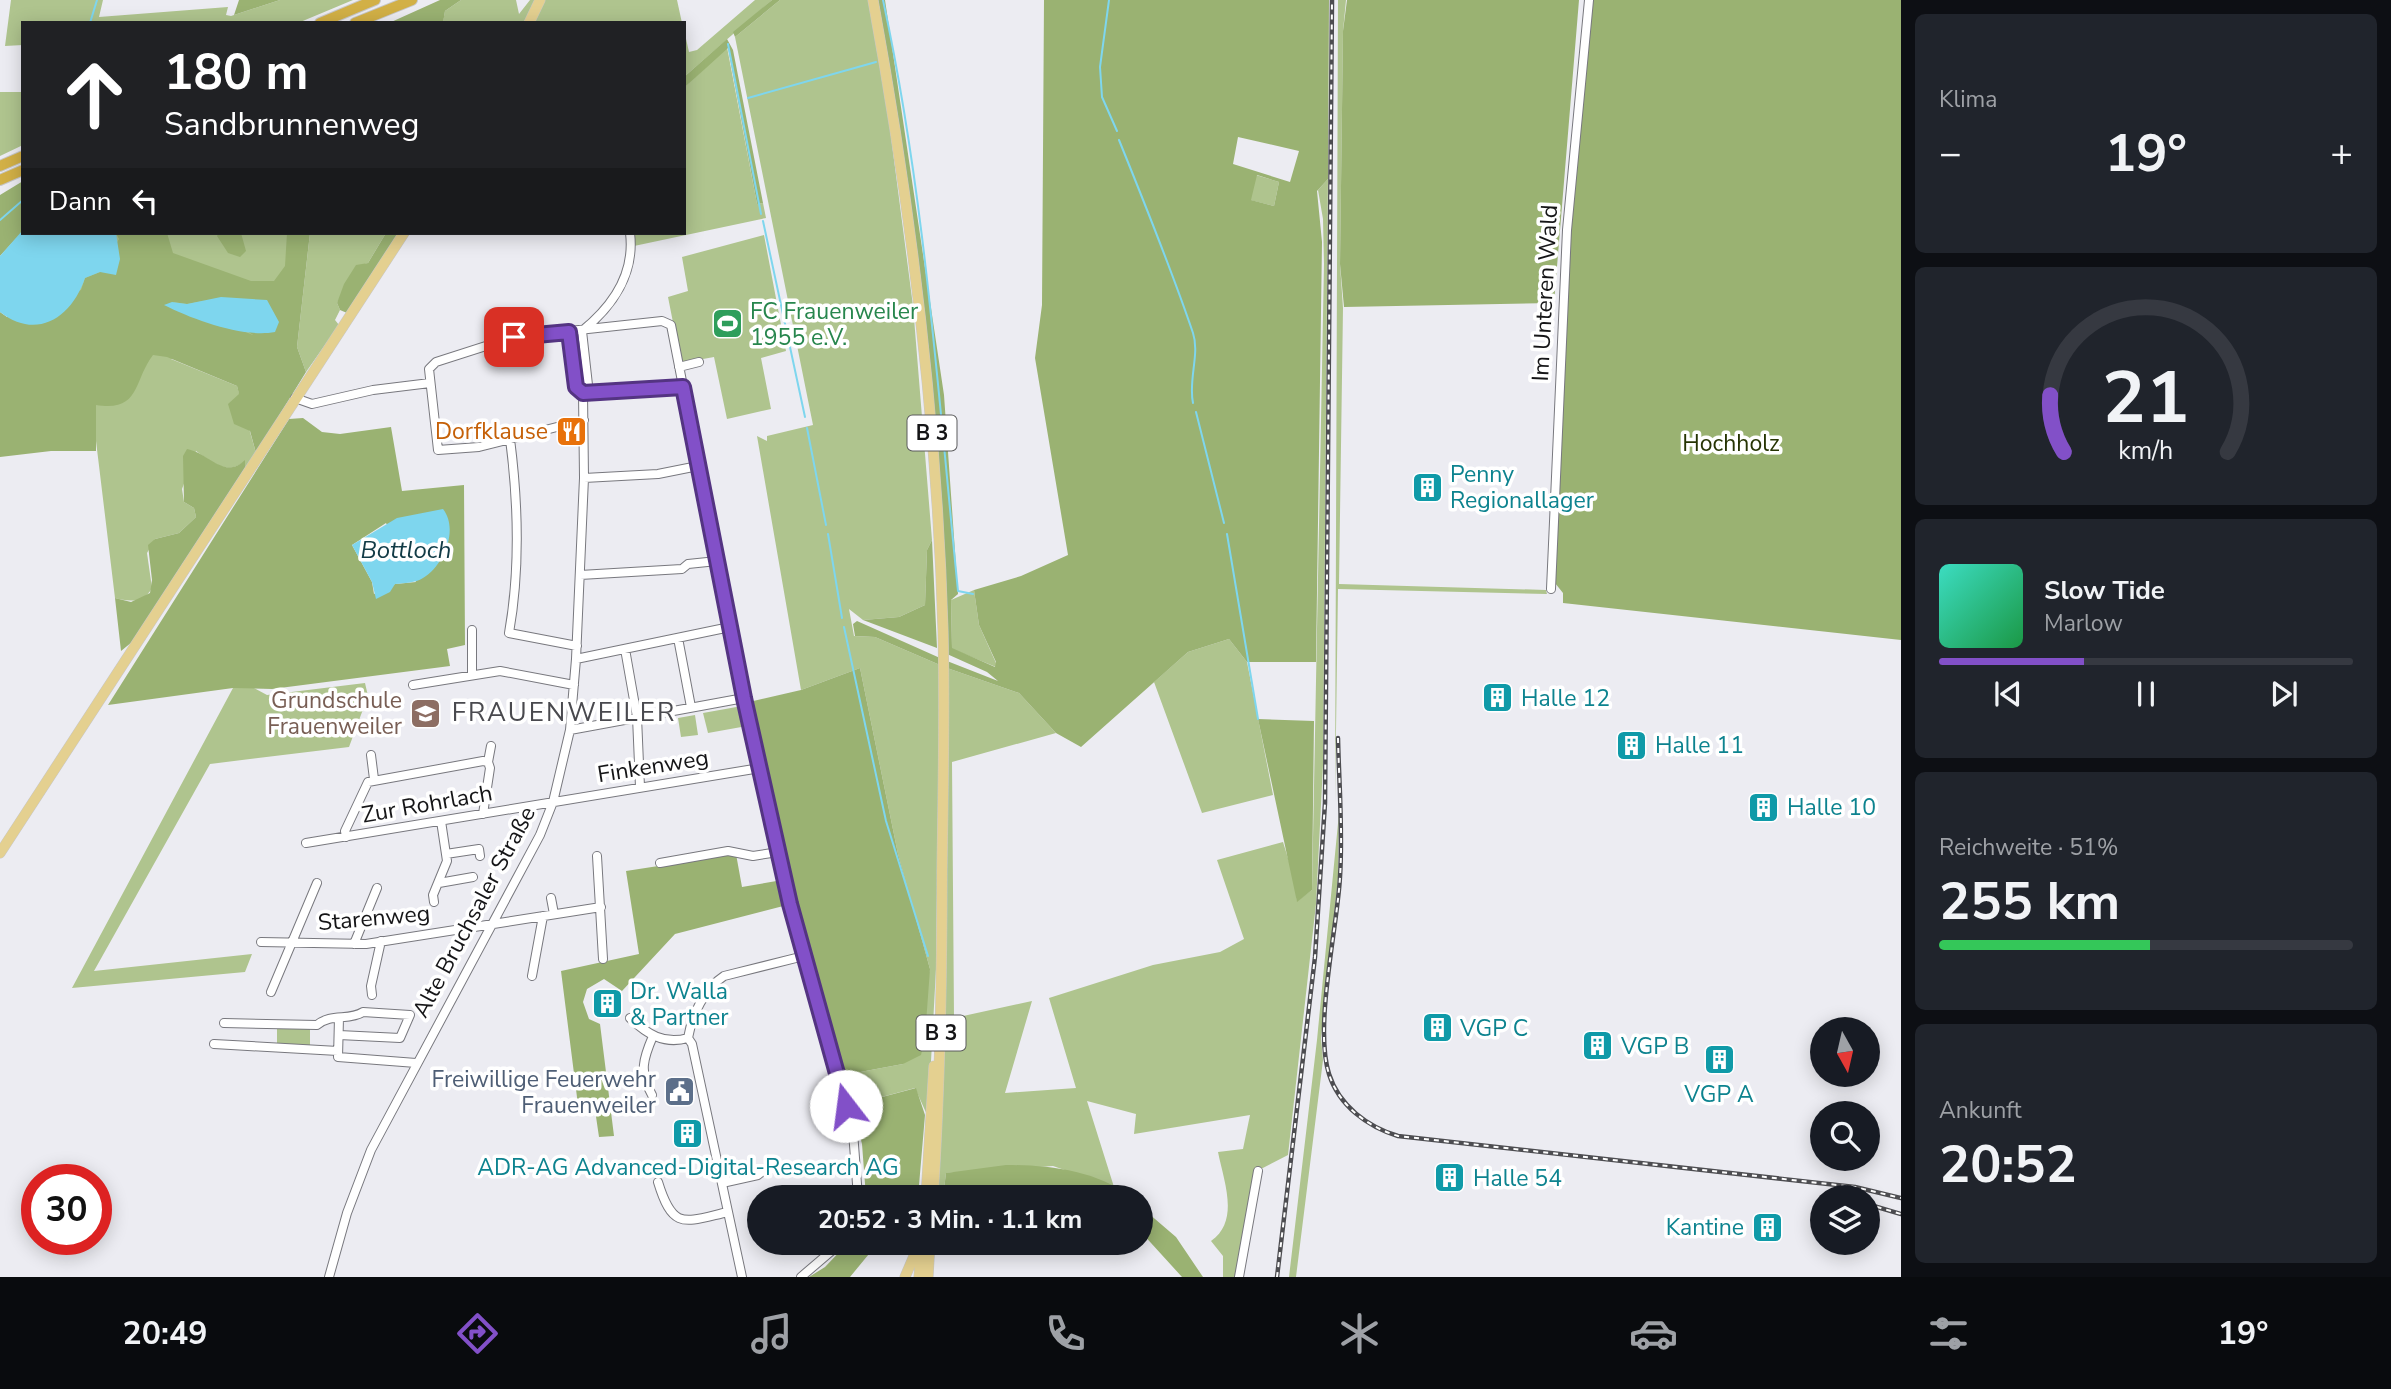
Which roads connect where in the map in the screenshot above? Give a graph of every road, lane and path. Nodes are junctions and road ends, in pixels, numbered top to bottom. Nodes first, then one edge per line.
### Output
1 (375, 0) edge
2 (412, 0) edge
3 (540, 0) edge
4 (873, 0) edge
5 (1589, 0) edge
6 (325, 21) edge
7 (360, 21) edge
8 (530, 21) edge
9 (21, 157) edge
10 (0, 166) edge
11 (21, 171) edge
12 (0, 180) edge
13 (403, 235) edge
14 (630, 235) edge
15 (582, 331) junction
16 (569, 332) junction
17 (699, 362) dead end
18 (679, 367) junction
19 (430, 383) junction
20 (683, 387) junction
21 (583, 393) junction
22 (295, 398) junction
23 (584, 420) junction
24 (510, 439) junction
25 (698, 466) junction
26 (583, 478) junction
27 (717, 561) junction
28 (580, 575) junction
29 (1551, 589) dead end
30 (730, 627) junction
31 (472, 630) dead end
32 (678, 638) junction
33 (577, 646) junction
34 (625, 649) junction
35 (576, 659) junction
36 (472, 675) junction
37 (413, 685) dead end
38 (574, 685) junction
39 (744, 698) junction
40 (691, 707) junction
41 (637, 718) junction
42 (570, 730) junction
43 (491, 746) dead end
44 (371, 755) dead end
45 (488, 762) junction
46 (760, 768) junction
47 (374, 779) junction
48 (640, 787) junction
49 (553, 802) junction
50 (483, 814) junction
51 (441, 821) junction
52 (346, 837) junction
53 (306, 844) dead end
54 (778, 852) junction
55 (0, 853) edge
56 (446, 854) junction
57 (480, 856) dead end
58 (597, 856) dead end
59 (660, 863) dead end
60 (942, 869) junction
61 (474, 877) dead end
62 (317, 883) dead end
63 (439, 883) junction
64 (377, 887) dead end
65 (551, 898) dead end
66 (434, 902) dead end
67 (601, 907) junction
68 (554, 914) junction
69 (543, 916) junction
70 (491, 924) junction
71 (381, 941) junction
72 (261, 942) dead end
73 (289, 944) junction
74 (354, 944) junction
75 (804, 956) junction
76 (603, 959) dead end
77 (532, 976) dead end
78 (271, 992) dead end
79 (372, 995) dead end
80 (339, 1018) junction
81 (630, 1018) dead end
82 (223, 1023) dead end
83 (339, 1035) junction
84 (653, 1036) junction
85 (688, 1038) junction
86 (214, 1044) dead end
87 (338, 1051) junction
88 (416, 1063) junction
89 (652, 1095) dead end
90 (769, 1166) dead end
91 (1258, 1171) dead end
92 (658, 1182) dead end
93 (722, 1183) junction
94 (857, 1185) edge
95 (927, 1185) edge
96 (934, 1185) edge
97 (728, 1212) junction
98 (827, 1255) edge
99 (915, 1255) edge
100 (920, 1255) edge
101 (929, 1255) edge
102 (329, 1277) edge
103 (742, 1277) edge
104 (802, 1277) edge
105 (905, 1277) edge
106 (919, 1277) edge
107 (928, 1277) edge
108 (1239, 1277) edge

1 - 6 highway
2 - 7 highway
3 - 8 main road
4 - 60 main road, B 3
5 - 29 street, Im Unteren Wald
9 - 10 highway
11 - 12 highway
13 - 22 main road
14 - 15 street
15 - 16 street
15 - 18 street
15 - 21 street
16 - 19 street
16 - 21 street
17 - 18 street
18 - 20 street
19 - 22 street
19 - 24 street
20 - 21 street
20 - 25 street
21 - 23 street, Alte Bruchsaler Straße
22 - 55 main road
23 - 24 street
23 - 26 street, Alte Bruchsaler Straße
24 - 33 street
25 - 26 street
25 - 27 street
26 - 28 street, Alte Bruchsaler Straße
27 - 28 street
27 - 30 street
28 - 33 street, Alte Bruchsaler Straße
30 - 32 street
30 - 39 street
31 - 36 street
32 - 34 street
32 - 40 street
33 - 35 street, Alte Bruchsaler Straße
34 - 35 street
34 - 41 street
35 - 38 street, Alte Bruchsaler Straße
36 - 37 street
36 - 38 street
38 - 42 street, Alte Bruchsaler Straße
39 - 40 street
39 - 46 street
40 - 41 street
41 - 42 street
41 - 48 street
42 - 49 street, Alte Bruchsaler Straße
43 - 45 street
44 - 47 street
45 - 47 street
45 - 50 street
46 - 48 street, Finkenweg
46 - 54 street
47 - 52 street
48 - 49 street, Finkenweg
49 - 50 street, Zur Rohrlach
49 - 70 street, Alte Bruchsaler Straße
50 - 51 street, Zur Rohrlach
51 - 52 street, Zur Rohrlach
51 - 56 street
52 - 53 street, Zur Rohrlach
54 - 59 street
54 - 75 street
56 - 57 street
56 - 63 street
58 - 67 street
60 - 95 main road, B 3
60 - 96 main road, B 3
61 - 63 street
62 - 73 street
63 - 66 street
64 - 74 street
65 - 68 street
67 - 68 street, Starenweg
67 - 76 street
68 - 69 street, Starenweg
69 - 70 street, Starenweg
69 - 77 street
70 - 71 street, Starenweg
70 - 88 street, Alte Bruchsaler Straße
71 - 74 street, Starenweg
71 - 79 street
72 - 73 street, Starenweg
73 - 74 street, Starenweg
73 - 78 street
75 - 85 street
75 - 94 street
80 - 82 street
80 - 83 street
80 - 83 street
81 - 84 street
83 - 87 street
84 - 85 street
84 - 89 street
85 - 93 street
86 - 87 street
87 - 88 street
88 - 102 street, Alte Bruchsaler Straße
90 - 93 street
91 - 108 street
92 - 97 street
93 - 97 street
97 - 103 street
98 - 104 street
99 - 105 main road
100 - 106 main road
101 - 107 main road

